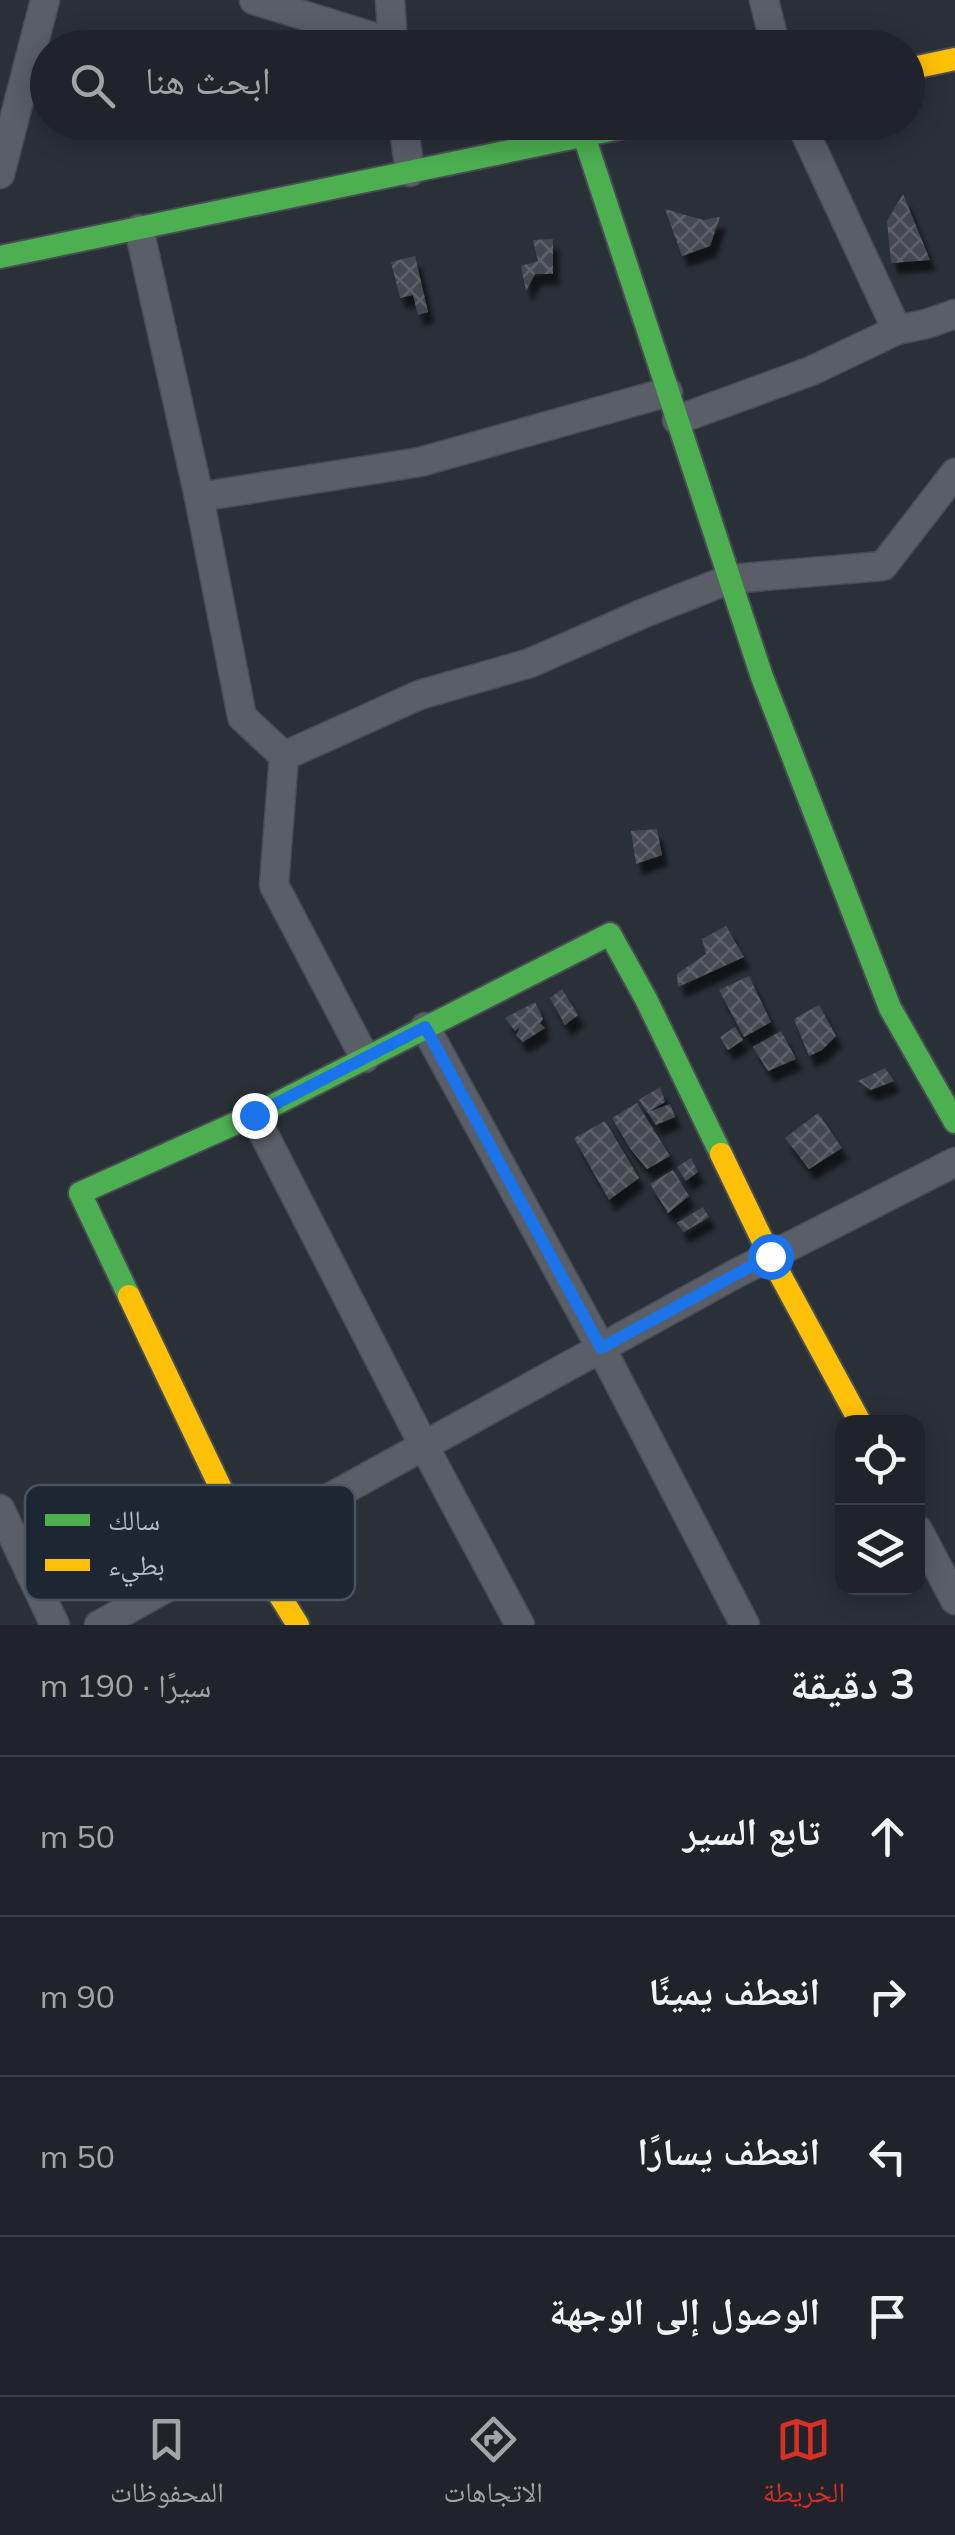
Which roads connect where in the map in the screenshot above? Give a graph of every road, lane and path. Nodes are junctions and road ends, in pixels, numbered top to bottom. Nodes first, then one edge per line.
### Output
1 (45, 0) edge
2 (254, 0) edge
3 (390, 0) edge
4 (764, 0) edge
5 (37, 30) edge
6 (347, 30) edge
7 (392, 30) edge
8 (772, 30) edge
9 (30, 58) edge
10 (955, 59) edge
11 (925, 65) edge
12 (406, 140) edge
13 (565, 140) edge
14 (585, 140) edge
15 (808, 140) edge
16 (410, 172) junction
17 (0, 174) edge
18 (139, 229) junction
19 (0, 257) edge
20 (955, 314) edge
21 (898, 330) junction
22 (668, 392) junction
23 (677, 420) junction
24 (955, 473) edge
25 (198, 497) junction
26 (730, 579) junction
27 (284, 756) junction
28 (425, 1027) junction
29 (365, 1058) junction
30 (254, 1115) junction
31 (955, 1122) edge
32 (955, 1162) edge
33 (770, 1256) junction
34 (601, 1348) junction
35 (856, 1415) edge
36 (424, 1446) junction
37 (219, 1485) edge
38 (353, 1485) edge
39 (0, 1509) edge
40 (925, 1543) edge
41 (25, 1562) edge
42 (43, 1600) edge
43 (143, 1600) edge
44 (282, 1600) edge
45 (955, 1600) edge
46 (55, 1625) edge
47 (98, 1625) edge
48 (298, 1625) edge
49 (520, 1625) edge
50 (745, 1625) edge

1 - 5 street
2 - 6 street
3 - 7 street
4 - 8 street
9 - 17 street
10 - 11 street
12 - 16 street
13 - 16 street
14 - 22 street
15 - 21 street
16 - 18 street
18 - 19 street
18 - 25 street
20 - 21 street
21 - 23 street
22 - 23 street
22 - 25 street
23 - 26 street
24 - 26 street
25 - 27 street
26 - 27 street
26 - 31 street
27 - 29 street
28 - 29 street
28 - 33 street
28 - 34 street
29 - 30 street
30 - 36 street
30 - 37 street
32 - 33 street
33 - 34 street
33 - 35 street
34 - 36 street
34 - 50 street
36 - 38 street
36 - 49 street
39 - 41 street
40 - 45 street
42 - 46 street
43 - 47 street
44 - 48 street

